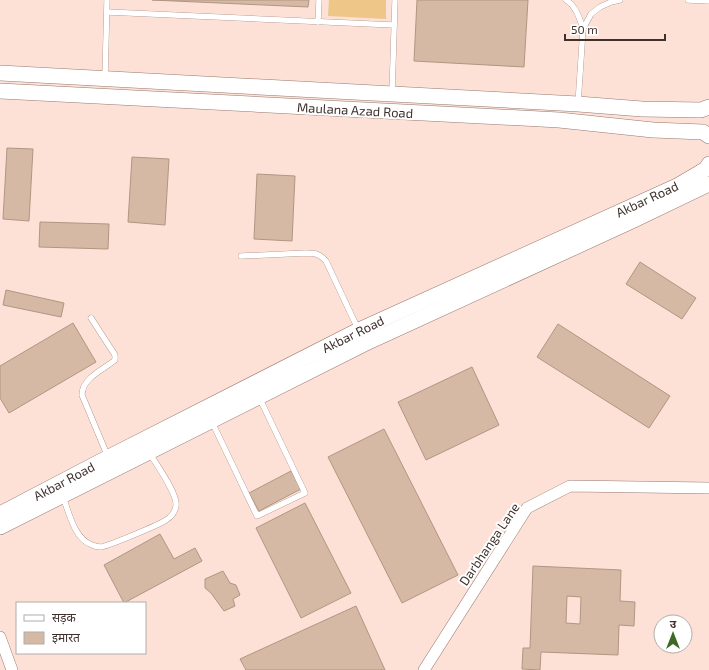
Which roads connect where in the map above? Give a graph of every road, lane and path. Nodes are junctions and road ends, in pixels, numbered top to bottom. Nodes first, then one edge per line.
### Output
1 (108, 0) edge
2 (319, 0) edge
3 (395, 0) edge
4 (566, 0) edge
5 (620, 0) edge
6 (688, 0) edge
7 (709, 1) edge
8 (107, 12) junction
9 (318, 22) junction
10 (394, 26) junction
11 (583, 29) junction
12 (0, 73) edge
13 (105, 78) junction
14 (0, 91) edge
15 (392, 94) junction
16 (578, 104) junction
17 (709, 107) edge
18 (709, 136) edge
19 (709, 164) edge
20 (709, 184) edge
21 (241, 256) dead end
22 (91, 318) dead end
23 (361, 337) junction
24 (259, 397) junction
25 (212, 421) junction
26 (149, 452) junction
27 (109, 457) junction
28 (709, 488) edge
29 (62, 495) junction
30 (0, 514) edge
31 (0, 527) edge
32 (0, 637) edge
33 (12, 670) edge
34 (424, 670) edge

1 - 8 lane
2 - 9 lane
3 - 10 lane
4 - 11 lane
5 - 11 lane
6 - 7 lane
8 - 9 lane
8 - 13 lane
9 - 10 lane
10 - 15 lane
11 - 16 lane
12 - 13 main road, Maulana Azad Road
13 - 15 main road, Maulana Azad Road
14 - 18 main road, Maulana Azad Road
15 - 16 main road, Maulana Azad Road
16 - 17 main road, Maulana Azad Road
19 - 23 main road, Akbar Road
20 - 23 main road, Akbar Road
21 - 23 lane
22 - 27 lane
23 - 24 main road, Akbar Road
23 - 27 main road, Akbar Road
24 - 25 main road, Akbar Road
24 - 25 lane
25 - 26 main road, Akbar Road
26 - 29 main road, Akbar Road
26 - 29 lane
27 - 30 main road, Akbar Road
28 - 34 street, Darbhanga Lane
29 - 31 main road, Akbar Road
32 - 33 street

